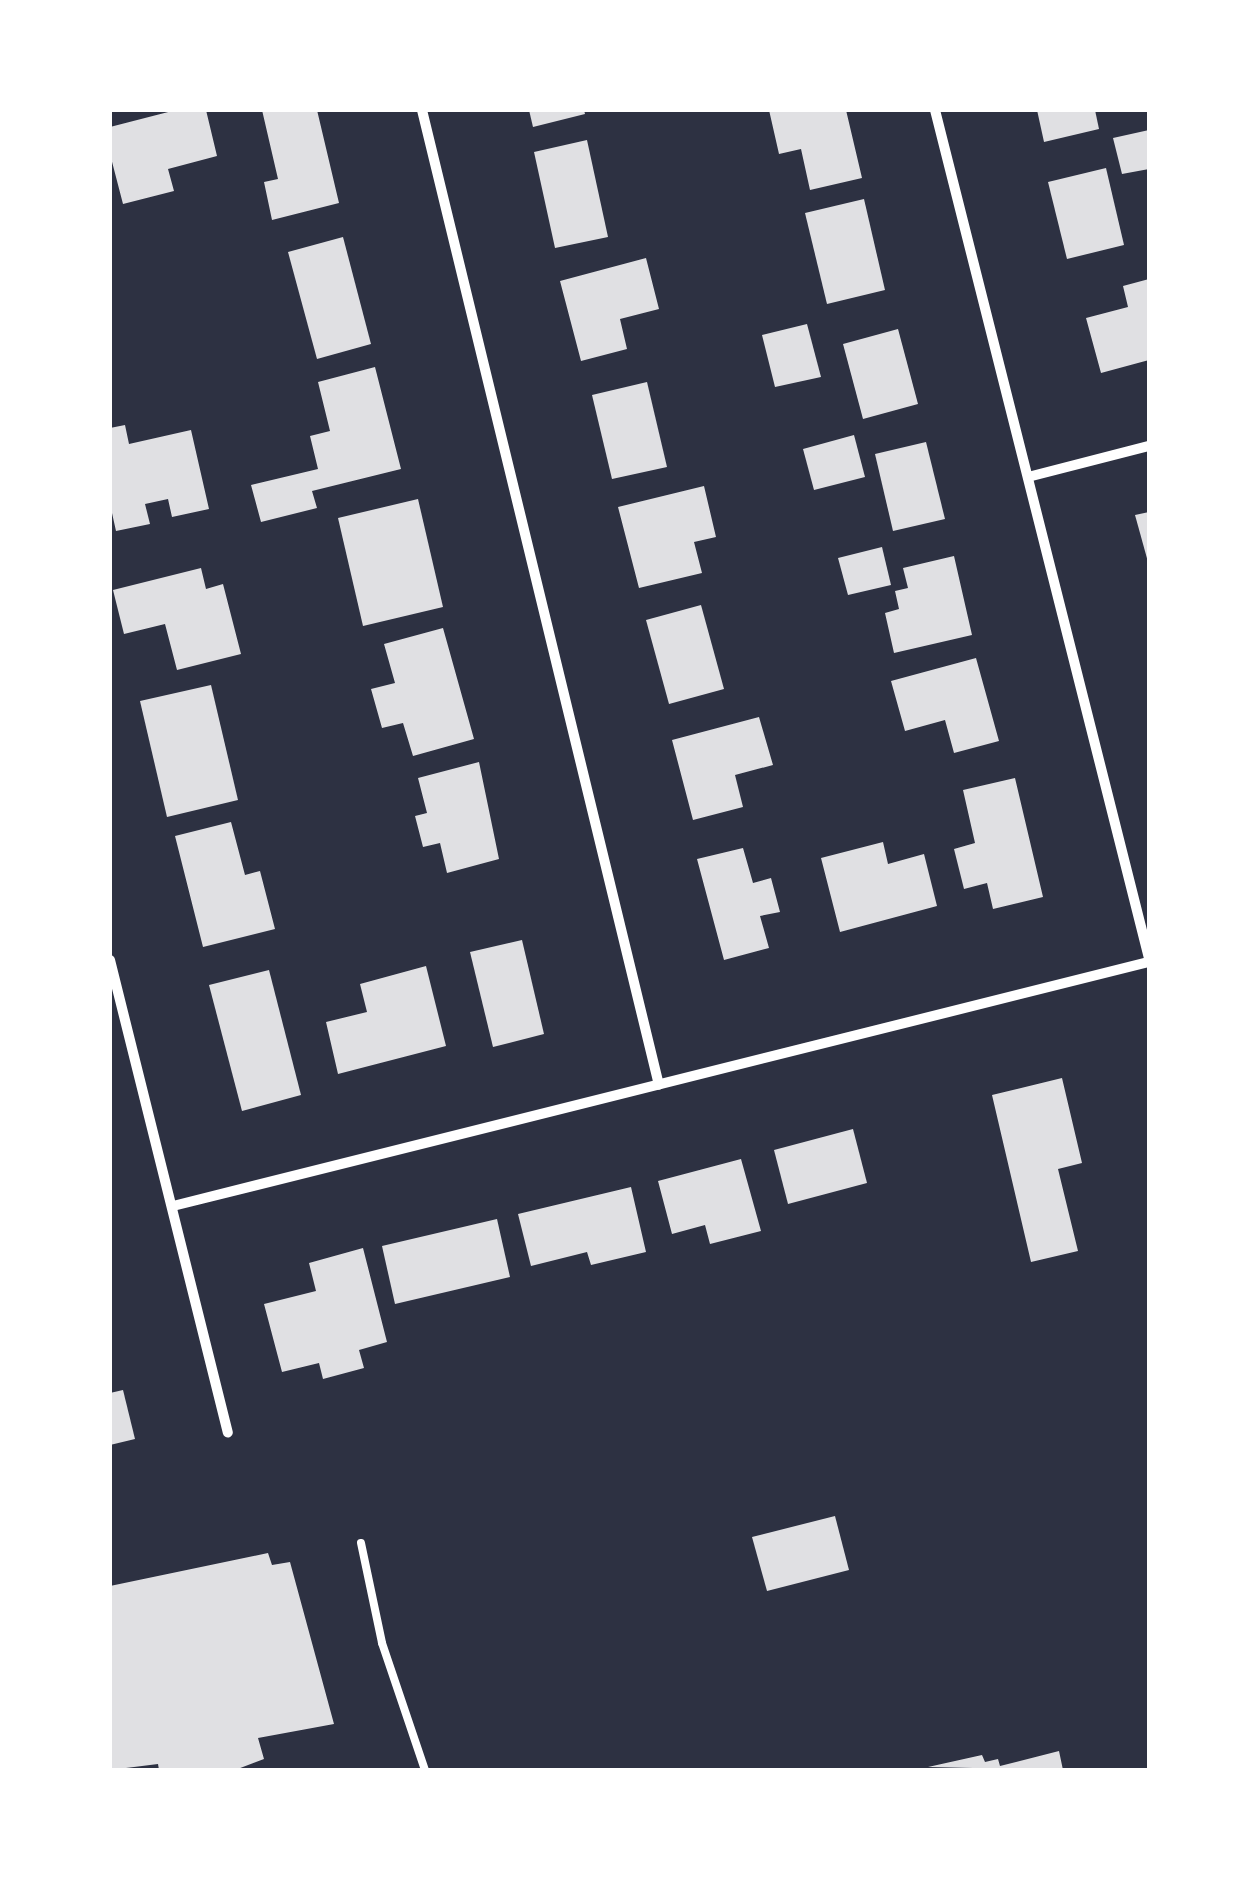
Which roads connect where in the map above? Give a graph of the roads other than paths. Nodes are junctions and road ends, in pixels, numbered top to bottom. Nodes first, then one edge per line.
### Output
1 (422, 110) edge
2 (935, 110) edge
3 (1149, 446) edge
4 (1028, 476) junction
5 (110, 960) edge
6 (1149, 960) edge
7 (659, 1084) junction
8 (172, 1206) junction
9 (228, 1432) dead end
10 (361, 1543) dead end
11 (424, 1770) edge

1 - 7 street
2 - 4 street
3 - 4 street
4 - 6 street
5 - 8 street
6 - 7 street
7 - 8 street
8 - 9 street
10 - 11 lane

